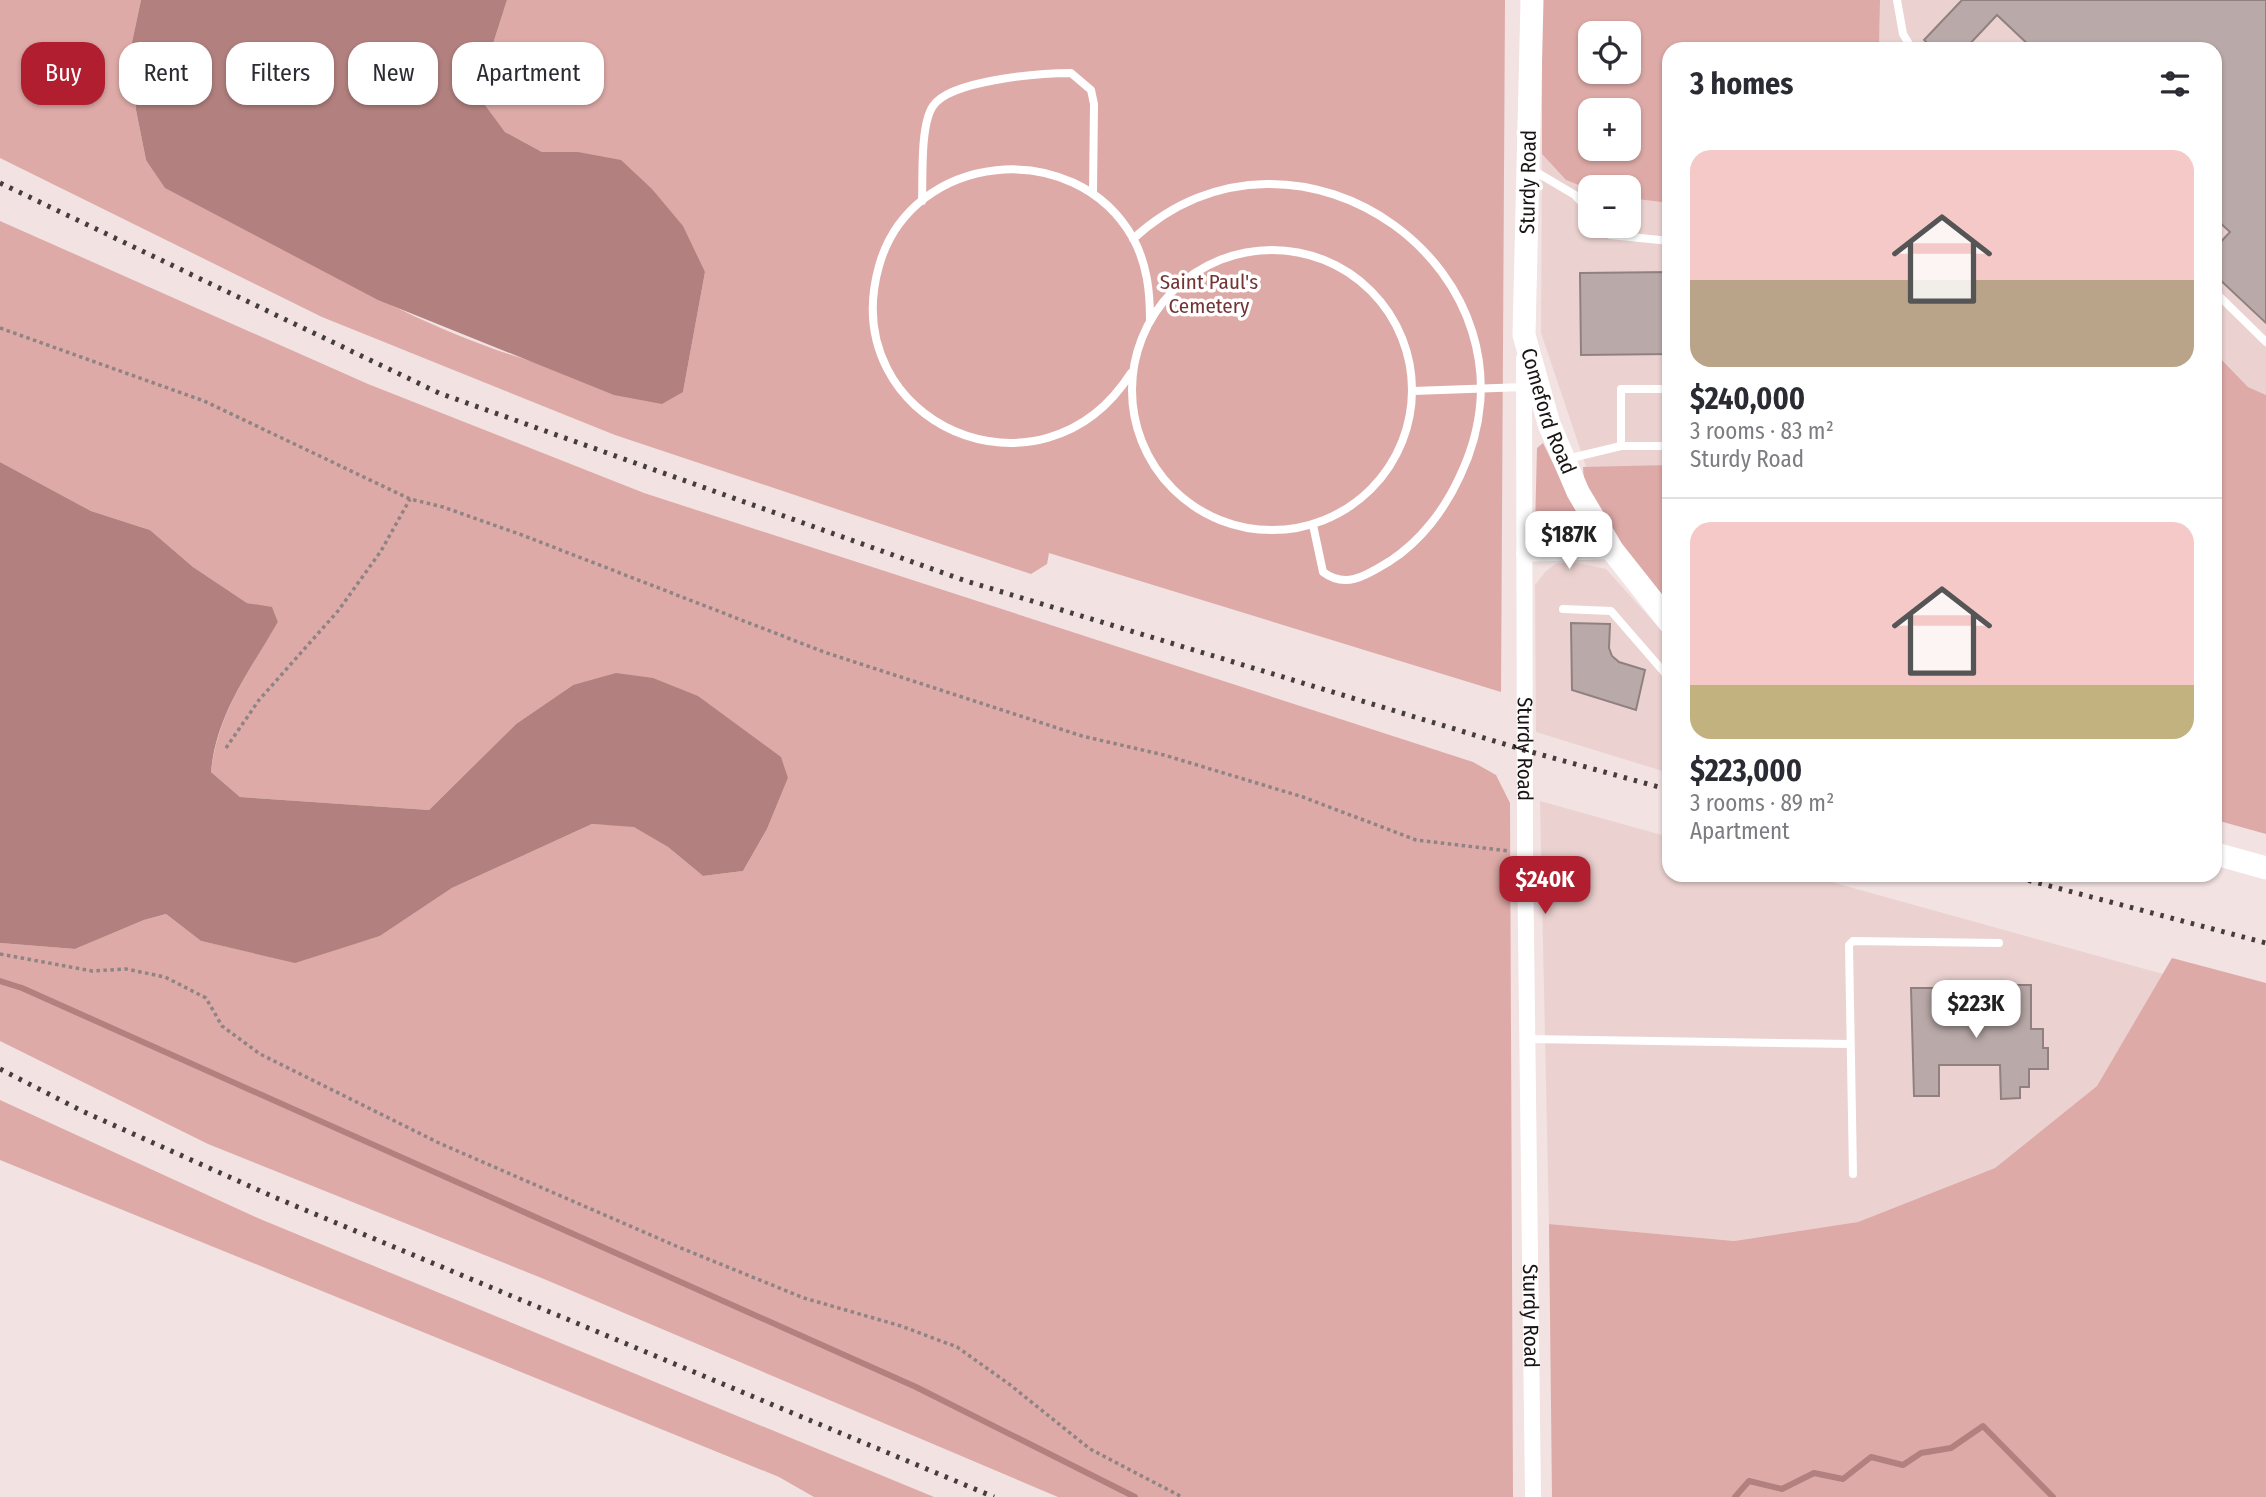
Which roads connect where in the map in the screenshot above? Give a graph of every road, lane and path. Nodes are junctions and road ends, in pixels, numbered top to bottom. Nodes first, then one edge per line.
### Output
1 (1532, 0) edge
2 (1897, 0) edge
3 (1908, 42) edge
4 (1528, 168) junction
5 (1093, 194) junction
6 (1578, 198) edge
7 (922, 201) junction
8 (1640, 238) edge
9 (1133, 239) junction
10 (1662, 240) edge
11 (2222, 299) edge
12 (1150, 320) junction
13 (0, 328) edge
14 (1524, 335) junction
15 (2266, 342) edge
16 (1132, 372) junction
17 (1525, 387) junction
18 (1480, 389) junction
19 (1662, 389) edge
20 (1413, 391) junction
21 (1621, 446) junction
22 (1662, 446) edge
23 (1564, 460) junction
24 (410, 499) junction
25 (1313, 524) junction
26 (1613, 551) junction
27 (1524, 554) junction
28 (1563, 609) dead end
29 (1662, 613) edge
30 (1662, 670) edge
31 (226, 748) dead end
32 (1525, 853) junction
33 (2222, 856) edge
34 (2266, 868) edge
35 (1999, 943) dead end
36 (0, 954) edge
37 (1529, 1040) junction
38 (1850, 1044) junction
39 (1853, 1174) dead end
40 (1182, 1497) edge
41 (1533, 1497) edge

1 - 4 street, Sturdy Road
2 - 3 lane
4 - 6 lane
4 - 14 street, Sturdy Road
5 - 7 lane
5 - 7 lane
5 - 9 lane
7 - 16 lane
8 - 10 lane
9 - 12 lane
9 - 18 lane
11 - 15 lane
12 - 16 lane
12 - 20 lane
13 - 24 path
14 - 17 street, Sturdy Road
14 - 23 street, Comeford Road
16 - 25 lane
17 - 18 lane
17 - 27 street, Sturdy Road
18 - 20 lane
18 - 25 lane
19 - 21 lane
20 - 25 lane
21 - 22 lane
21 - 23 lane
23 - 26 street, Comeford Road
24 - 31 path
24 - 32 path
26 - 27 street
26 - 29 street, Comeford Road
27 - 32 street, Sturdy Road
28 - 30 lane
32 - 37 street, Sturdy Road
33 - 34 street
35 - 38 lane
36 - 40 path
37 - 38 lane
37 - 41 street, Sturdy Road
38 - 39 lane

